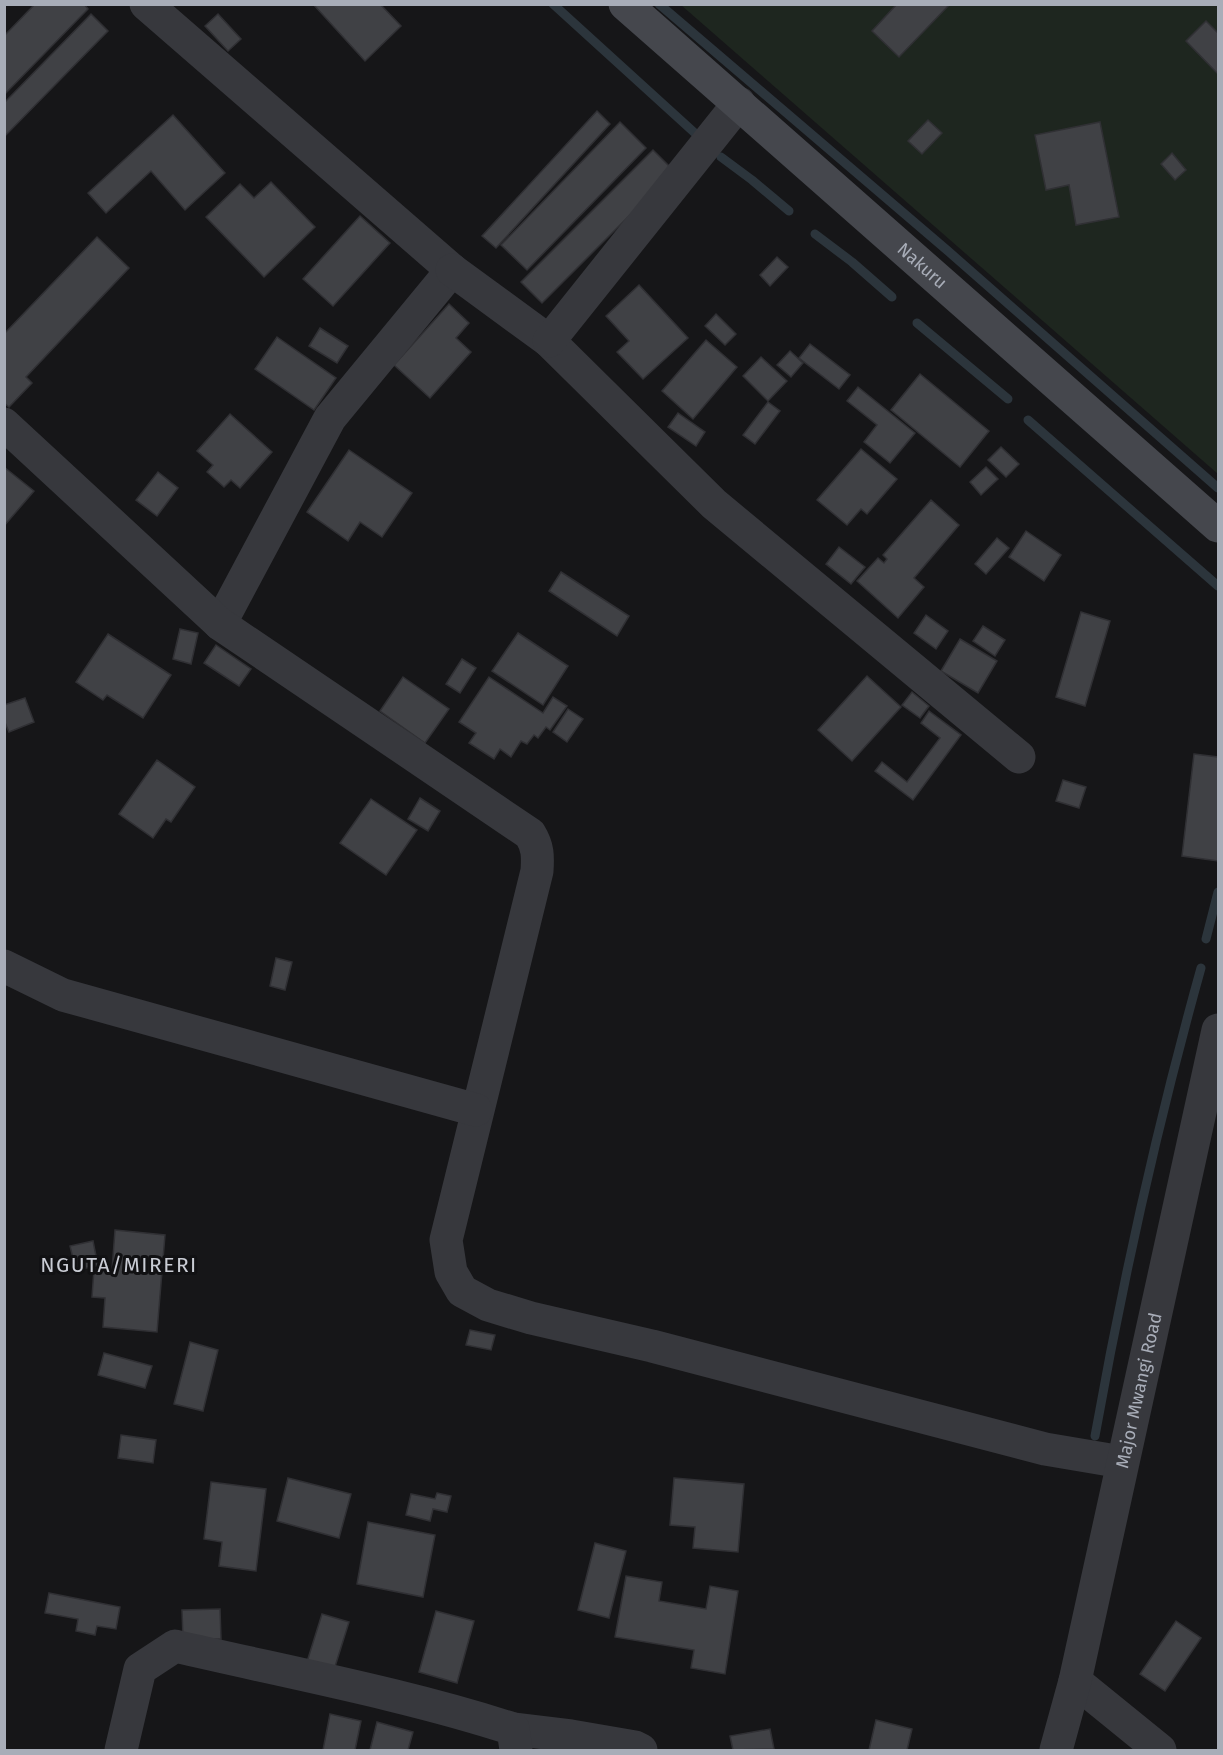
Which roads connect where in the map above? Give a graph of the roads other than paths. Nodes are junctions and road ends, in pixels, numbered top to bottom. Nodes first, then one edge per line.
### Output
1 (146, 4) edge
2 (625, 4) edge
3 (739, 103) junction
4 (452, 270) junction
5 (549, 341) junction
6 (4, 424) edge
7 (1218, 526) edge
8 (220, 624) junction
9 (1019, 757) dead end
10 (4, 966) edge
11 (1218, 1030) edge
12 (476, 1110) junction
13 (1122, 1462) junction
14 (1075, 1681) junction
15 (514, 1740) edge
16 (122, 1750) edge
17 (641, 1750) edge
18 (1056, 1750) edge
19 (1160, 1750) edge

1 - 4 street
2 - 3 main road, Nakuru
3 - 5 street
3 - 7 main road, Nakuru
4 - 5 street
4 - 8 street
5 - 9 street
6 - 8 street
8 - 12 street
10 - 12 street
11 - 13 street, Major Mwangi Road
12 - 13 street
13 - 14 street, Major Mwangi Road
14 - 18 street, Major Mwangi Road
14 - 19 street
15 - 16 street
15 - 17 street

